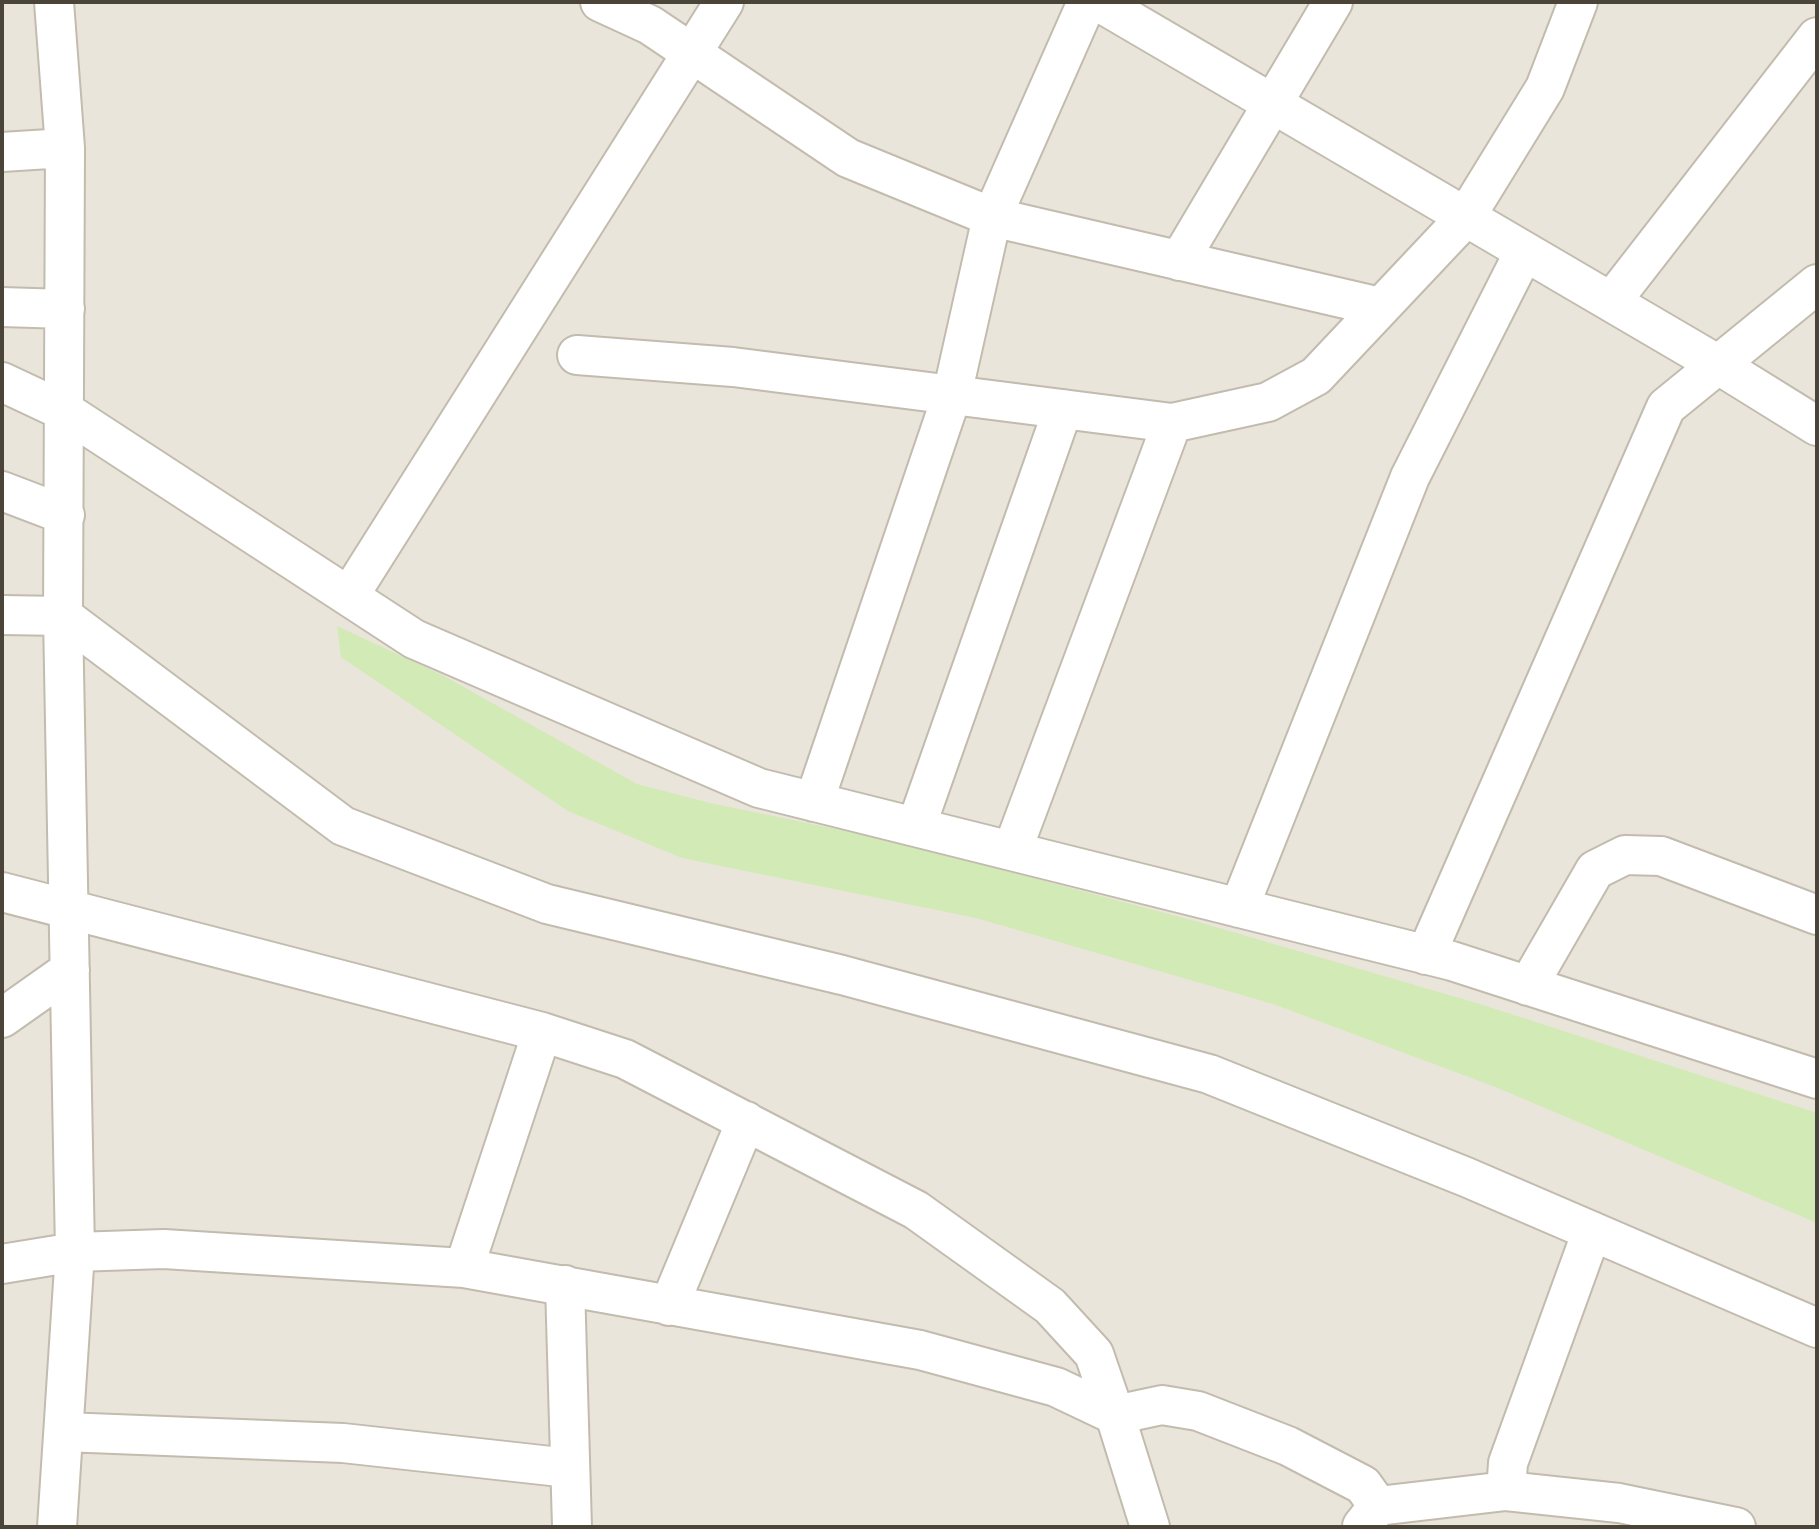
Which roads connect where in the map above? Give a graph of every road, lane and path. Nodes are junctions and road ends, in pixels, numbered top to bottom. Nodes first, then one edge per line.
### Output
1 (54, 2) edge
2 (600, 2) edge
3 (724, 2) edge
4 (1087, 2) edge
5 (1099, 2) edge
6 (1333, 2) edge
7 (1578, 2) edge
8 (1817, 37) edge
9 (690, 51) junction
10 (1271, 102) junction
11 (65, 148) junction
12 (2, 152) edge
13 (992, 217) junction
14 (1465, 218) junction
15 (1524, 252) junction
16 (1179, 261) junction
17 (1817, 284) edge
18 (1611, 302) junction
19 (2, 307) edge
20 (1380, 307) junction
21 (65, 309) junction
22 (577, 355) dead end
23 (1717, 363) junction
24 (2, 382) edge
25 (952, 395) junction
26 (1063, 409) junction
27 (66, 412) junction
28 (1172, 423) junction
29 (1817, 426) edge
30 (2, 491) edge
31 (65, 515) junction
32 (349, 596) junction
33 (2, 615) edge
34 (64, 617) junction
35 (814, 802) junction
36 (916, 827) junction
37 (1012, 851) junction
38 (2, 892) edge
39 (1239, 908) junction
40 (69, 911) junction
41 (1817, 915) edge
42 (1426, 955) junction
43 (69, 970) junction
44 (1528, 986) junction
45 (2, 1018) edge
46 (542, 1032) junction
47 (1817, 1079) edge
48 (746, 1121) junction
49 (1592, 1231) junction
50 (75, 1252) junction
51 (2, 1264) edge
52 (464, 1268) junction
53 (565, 1285) junction
54 (669, 1306) junction
55 (1817, 1328) edge
56 (1115, 1415) junction
57 (64, 1432) junction
58 (569, 1468) junction
59 (1506, 1491) junction
60 (1370, 1517) edge
61 (57, 1527) edge
62 (572, 1527) edge
63 (1150, 1527) edge
64 (1736, 1527) edge

1 - 11 street
2 - 9 street
3 - 9 street
4 - 13 street
5 - 10 street
6 - 10 street
7 - 14 street
8 - 18 street
9 - 13 street
9 - 32 street
10 - 14 street
10 - 16 street
11 - 12 street
11 - 21 street
13 - 16 street
13 - 25 street
14 - 15 street
14 - 20 street
15 - 18 street
15 - 39 street
16 - 20 street
17 - 23 street
18 - 23 street
19 - 21 street
20 - 28 street
21 - 27 street
22 - 25 street
23 - 29 street
23 - 42 street
24 - 27 street
25 - 26 street
25 - 35 street
26 - 28 street
26 - 36 street
27 - 31 street
27 - 32 street
28 - 37 street
30 - 31 street
31 - 34 street
32 - 35 street
33 - 34 street
34 - 40 street
34 - 49 street
35 - 36 street
36 - 37 street
37 - 39 street
38 - 40 street
39 - 42 street
40 - 43 street
40 - 46 street
41 - 44 street
42 - 44 street
43 - 45 street
43 - 50 street
44 - 47 street
46 - 48 street
46 - 52 street
48 - 54 street
48 - 56 street
49 - 55 street
49 - 59 street
50 - 51 street
50 - 52 street
50 - 57 street
52 - 53 street
53 - 54 street
53 - 58 street
54 - 56 street
56 - 60 street
56 - 63 street
57 - 58 street
57 - 61 street
58 - 62 street
59 - 60 street
59 - 64 street

